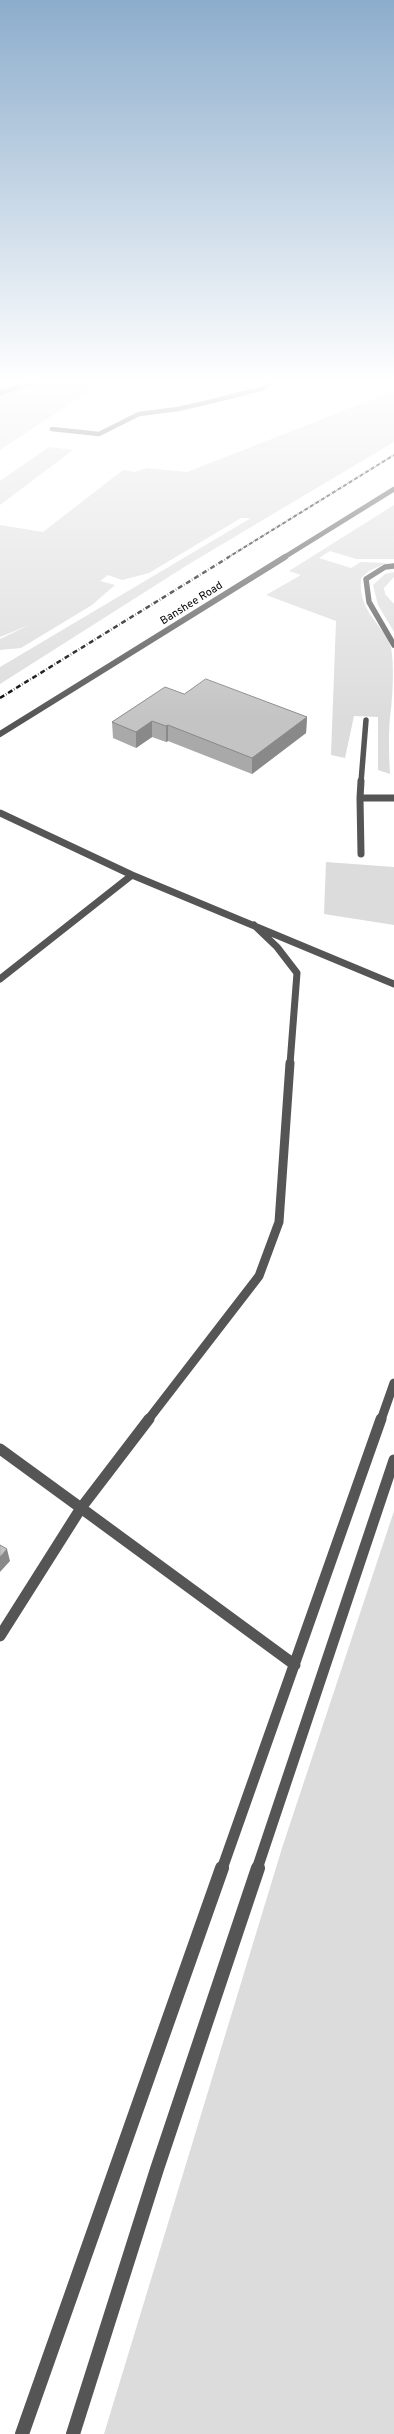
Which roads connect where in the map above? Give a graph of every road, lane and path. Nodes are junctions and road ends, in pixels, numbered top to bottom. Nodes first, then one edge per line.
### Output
1 (387, 494) edge
2 (394, 566) edge
3 (394, 645) edge
4 (366, 720) dead end
5 (0, 734) edge
6 (360, 798) junction
7 (394, 798) edge
8 (0, 812) edge
9 (361, 854) dead end
10 (132, 875) junction
11 (254, 925) junction
12 (0, 979) edge
13 (394, 984) edge
14 (394, 1383) edge
15 (0, 1449) edge
16 (394, 1460) edge
17 (81, 1508) junction
18 (0, 1636) edge
19 (295, 1665) junction
20 (22, 2434) edge
21 (73, 2434) edge

1 - 5 street, Banshee Road
2 - 3 lane
4 - 6 lane
6 - 7 lane
6 - 9 lane
8 - 10 lane
10 - 11 lane
10 - 12 lane
11 - 13 lane
11 - 17 lane
14 - 19 lane
15 - 17 lane
16 - 21 lane
17 - 18 lane
17 - 19 lane
19 - 20 lane

